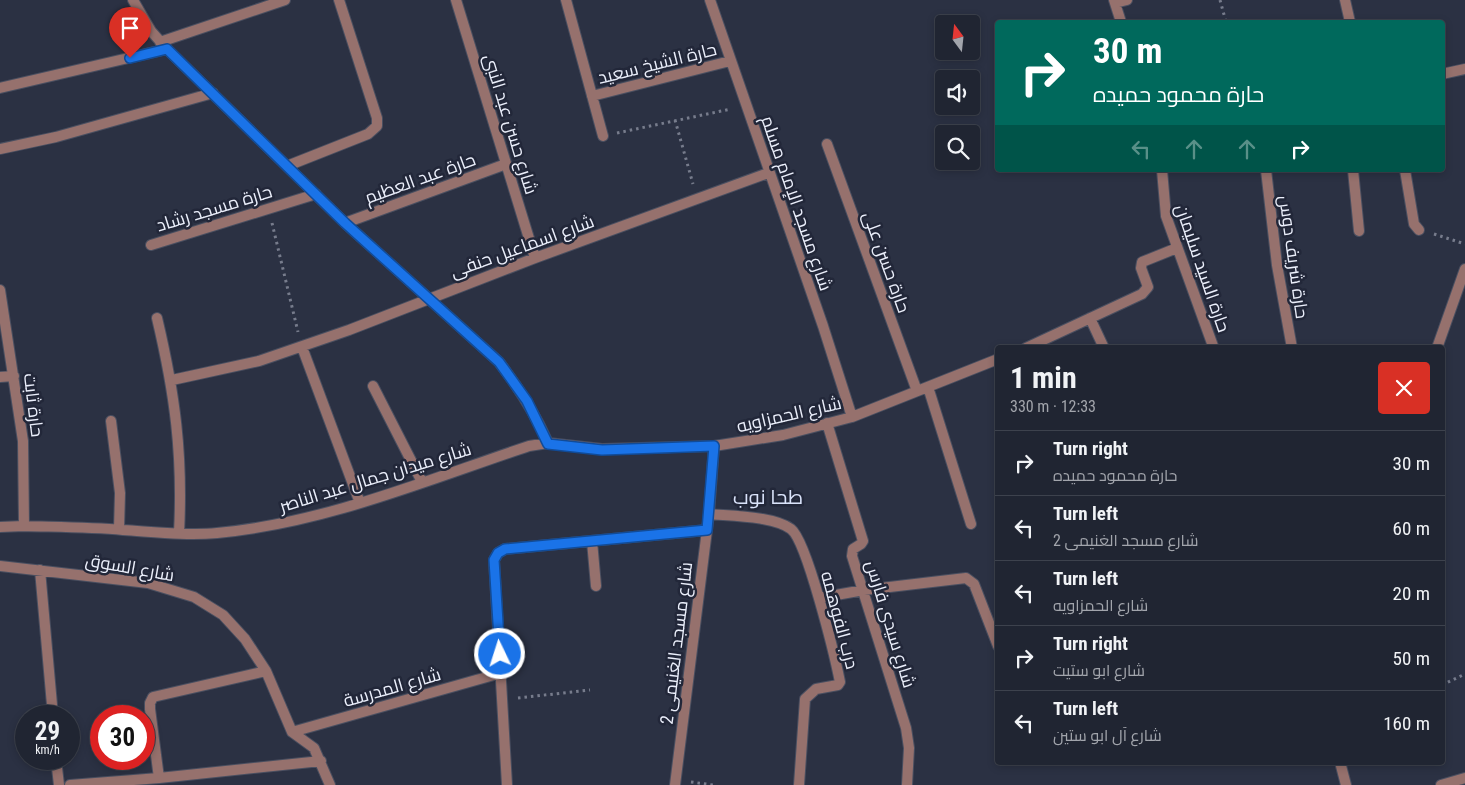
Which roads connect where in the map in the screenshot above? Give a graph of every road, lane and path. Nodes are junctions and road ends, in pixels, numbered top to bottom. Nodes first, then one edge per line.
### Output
1 (133, 0) edge
2 (285, 0) edge
3 (339, 0) edge
4 (456, 0) edge
5 (566, 0) edge
6 (710, 0) edge
7 (1127, 0) edge
8 (1220, 0) edge
9 (1345, 0) edge
10 (1115, 2) edge
11 (1120, 20) edge
12 (1225, 20) edge
13 (1350, 20) edge
14 (163, 46) junction
15 (730, 61) junction
16 (1465, 69) edge
17 (1445, 73) edge
18 (0, 88) edge
19 (212, 94) junction
20 (592, 96) junction
21 (746, 106) junction
22 (675, 120) junction
23 (603, 136) joint
24 (828, 144) dead end
25 (0, 149) edge
26 (506, 164) junction
27 (287, 166) junction
28 (1162, 172) edge
29 (1266, 172) edge
30 (1353, 172) edge
31 (1405, 172) edge
32 (768, 174) junction
33 (316, 194) junction
34 (697, 199) junction
35 (269, 208) junction
36 (345, 223) junction
37 (1419, 230) joint
38 (1359, 231) dead end
39 (1465, 244) edge
40 (151, 245) dead end
41 (1177, 248) junction
42 (535, 258) junction
43 (1465, 270) edge
44 (0, 290) edge
45 (430, 298) junction
46 (157, 318) dead end
47 (1090, 318) junction
48 (1032, 345) edge
49 (1103, 345) edge
50 (1212, 345) edge
51 (1291, 345) edge
52 (1438, 345) edge
53 (302, 347) junction
54 (995, 360) edge
55 (14, 376) junction
56 (0, 377) edge
57 (172, 380) junction
58 (373, 386) dead end
59 (928, 387) junction
60 (917, 391) junction
61 (852, 416) junction
62 (111, 421) dead end
63 (827, 423) junction
64 (548, 444) junction
65 (714, 446) junction
66 (422, 482) junction
67 (360, 503) junction
68 (709, 514) junction
69 (971, 524) dead end
70 (24, 526) junction
71 (0, 527) edge
72 (119, 529) junction
73 (707, 530) junction
74 (179, 533) junction
75 (592, 541) junction
76 (0, 566) edge
77 (40, 570) junction
78 (596, 586) dead end
79 (864, 590) junction
80 (819, 598) junction
81 (995, 638) edge
82 (266, 671) junction
83 (501, 673) junction
84 (1465, 674) edge
85 (1445, 684) edge
86 (590, 690) dead end
87 (502, 700) junction
88 (52, 705) edge
89 (150, 705) edge
90 (292, 732) junction
91 (155, 747) edge
92 (321, 760) junction
93 (1341, 765) edge
94 (57, 770) edge
95 (159, 778) junction
96 (1465, 778) edge
97 (59, 785) edge
98 (70, 785) edge
99 (330, 785) edge
100 (507, 785) edge
101 (675, 785) edge
102 (800, 785) edge
103 (907, 785) edge
104 (1346, 785) edge
105 (1441, 785) edge

1 - 14 street
2 - 14 street
3 - 27 street
4 - 26 street, شارع حسن عبد النبى
5 - 20 street
6 - 15 street, شارع مسجد الإمام مسلم
7 - 10 street
8 - 12 path
9 - 13 street
10 - 11 street
14 - 18 street
14 - 19 street
15 - 20 street, حارة الشيخ سعيد
15 - 21 street, شارع مسجد الإمام مسلم
16 - 17 street
19 - 25 street
19 - 27 street
20 - 23 street
21 - 22 path
21 - 32 street, شارع مسجد الإمام مسلم
22 - 23 path
22 - 34 path
24 - 60 street, حارة حسن على
26 - 36 street, حارة عبد العظيم
26 - 42 street, شارع حسن عبد النبى
27 - 33 street
28 - 41 street, حارة السيد سليمان
29 - 51 street, حارة شريف دوس
30 - 38 street
31 - 37 street
32 - 34 street, شارع اسماعيل حنفى
32 - 61 street, شارع مسجد الإمام مسلم
33 - 35 street, حارة مسجد رشاد
33 - 36 street
34 - 42 street, شارع اسماعيل حنفى
35 - 40 street, حارة مسجد رشاد
35 - 53 path
36 - 45 street
37 - 39 path
41 - 47 street
41 - 50 street, حارة السيد سليمان
42 - 45 street, شارع اسماعيل حنفى
43 - 52 street
44 - 55 street, حارة ثابت
45 - 53 street, شارع اسماعيل حنفى
45 - 64 street
46 - 57 street
47 - 48 street
47 - 49 street
53 - 57 street, شارع اسماعيل حنفى
53 - 67 street
54 - 59 street, شارع الحمزاويه
55 - 56 street
55 - 70 street, حارة ثابت
57 - 74 street
58 - 66 street
59 - 60 street, شارع الحمزاويه
59 - 69 street
60 - 61 street, شارع الحمزاويه
61 - 63 street, شارع الحمزاويه
62 - 72 street
63 - 65 street, شارع الحمزاويه
63 - 79 street, شارع سيدى فارس
64 - 65 street, شارع الحمزاويه
64 - 66 street, شارع ميدان جمال عبد الناصر
65 - 68 street, شارع مسجد الغنيمى 2
66 - 67 street, شارع ميدان جمال عبد الناصر
67 - 74 street, شارع ميدان جمال عبد الناصر
68 - 73 street, شارع مسجد الغنيمى 2
68 - 80 street, درب الفوهمه
70 - 71 street, شارع ميدان جمال عبد الناصر
70 - 72 street, شارع ميدان جمال عبد الناصر
72 - 74 street, شارع ميدان جمال عبد الناصر
73 - 75 street
73 - 101 street, شارع مسجد الغنيمى 2
75 - 78 street
75 - 83 street
76 - 77 street, شارع السوق
77 - 82 street, شارع السوق
77 - 88 street
79 - 80 street
79 - 81 street
79 - 103 street, شارع سيدى فارس
80 - 102 street, درب الفوهمه
82 - 89 street
82 - 90 street, شارع السوق
83 - 87 street
83 - 90 street, شارع المدرسة
84 - 85 path
86 - 87 path
87 - 100 street
90 - 92 street
91 - 95 street
92 - 95 street
92 - 99 street
93 - 104 street
94 - 97 street
95 - 98 street
96 - 105 street

